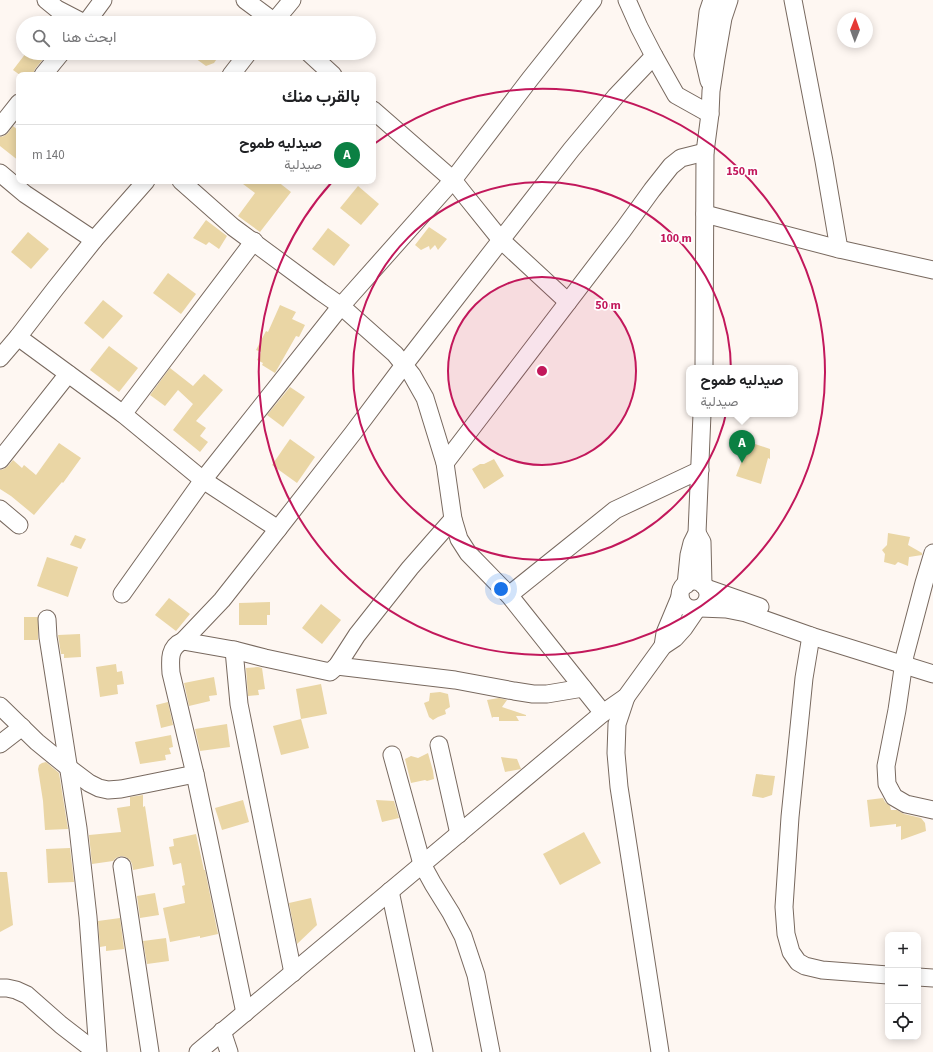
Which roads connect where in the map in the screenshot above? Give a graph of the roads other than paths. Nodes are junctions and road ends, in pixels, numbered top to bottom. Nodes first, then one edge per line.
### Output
1 (46, 0) edge
2 (103, 0) edge
3 (245, 0) edge
4 (292, 0) edge
5 (593, 0) edge
6 (627, 0) edge
7 (712, 0) edge
8 (729, 0) edge
9 (793, 0) edge
10 (71, 16) edge
11 (90, 16) edge
12 (266, 16) edge
13 (279, 16) edge
14 (654, 56) junction
15 (55, 60) edge
16 (243, 60) edge
17 (317, 60) edge
18 (45, 72) edge
19 (233, 72) edge
20 (330, 72) edge
21 (711, 91) junction
22 (16, 107) edge
23 (376, 113) edge
24 (710, 114) junction
25 (0, 127) edge
26 (705, 152) junction
27 (0, 173) edge
28 (453, 180) junction
29 (143, 184) edge
30 (184, 184) edge
31 (705, 214) junction
32 (94, 240) junction
33 (501, 240) junction
34 (254, 241) junction
35 (839, 249) junction
36 (933, 270) edge
37 (568, 302) junction
38 (341, 306) junction
39 (18, 337) junction
40 (0, 358) edge
41 (404, 365) junction
42 (704, 365) edge
43 (68, 374) junction
44 (123, 414) junction
45 (702, 417) edge
46 (0, 460) edge
47 (445, 463) junction
48 (700, 470) junction
49 (203, 480) junction
50 (0, 509) edge
51 (453, 519) junction
52 (19, 525) dead end
53 (278, 530) junction
54 (697, 534) junction
55 (933, 553) edge
56 (705, 587) junction
57 (683, 591) junction
58 (122, 594) dead end
59 (509, 595) junction
60 (698, 608) junction
61 (47, 619) dead end
62 (811, 636) junction
63 (183, 641) junction
64 (663, 646) junction
65 (234, 650) junction
66 (904, 660) junction
67 (933, 664) edge
68 (337, 666) junction
69 (933, 674) edge
70 (583, 688) junction
71 (626, 697) junction
72 (0, 706) edge
73 (603, 712) junction
74 (22, 727) junction
75 (0, 744) edge
76 (439, 745) dead end
77 (392, 755) dead end
78 (69, 768) junction
79 (194, 774) junction
80 (933, 810) edge
81 (459, 834) junction
82 (422, 864) junction
83 (122, 866) dead end
84 (390, 891) junction
85 (293, 973) junction
86 (885, 975) edge
87 (921, 977) edge
88 (933, 978) edge
89 (0, 988) edge
90 (245, 1013) junction
91 (222, 1031) junction
92 (97, 1052) edge
93 (150, 1052) edge
94 (198, 1052) edge
95 (229, 1052) edge
96 (424, 1052) edge
97 (492, 1052) edge
98 (660, 1052) edge

1 - 10 street
2 - 11 street
3 - 12 street
4 - 13 street
5 - 28 street
6 - 14 street
7 - 21 street
8 - 21 street
9 - 35 street
14 - 24 street
14 - 33 street
15 - 18 street
16 - 19 street
17 - 20 street
21 - 24 street
22 - 25 street
23 - 28 street
24 - 26 street
26 - 31 street
26 - 37 street
27 - 32 street
28 - 33 street
28 - 38 street
29 - 32 street
30 - 34 street
31 - 35 street
31 - 42 street
32 - 39 street
33 - 37 street
33 - 41 street
34 - 38 street
34 - 44 street
35 - 36 street
37 - 47 street
38 - 41 street
38 - 49 street
39 - 40 street
39 - 43 street
41 - 47 street
41 - 53 street
43 - 44 street
43 - 46 street
44 - 49 street
45 - 48 street
47 - 51 street
48 - 54 street
48 - 59 street
49 - 53 street
49 - 58 street
50 - 52 street
51 - 59 street
51 - 68 street
53 - 63 street
54 - 56 street
54 - 57 street
55 - 66 street
56 - 57 street
56 - 60 street
56 - 66 street
57 - 60 street
57 - 64 street
59 - 70 street
60 - 62 street
60 - 64 street
61 - 78 street
62 - 66 street
62 - 86 street
63 - 65 street
63 - 79 street
64 - 71 street
65 - 68 street
65 - 85 street
66 - 67 street
66 - 69 street
66 - 80 street
68 - 70 street
70 - 73 street
71 - 73 street
71 - 98 street
72 - 74 street
73 - 81 street
74 - 75 street
74 - 78 street
76 - 81 street
77 - 82 street
78 - 79 street
78 - 92 street
79 - 90 street
81 - 82 street
82 - 84 street
82 - 97 street
83 - 93 street
84 - 85 street
84 - 96 street
85 - 90 street
87 - 88 street
89 - 92 street
90 - 91 street
91 - 94 street
91 - 95 street

